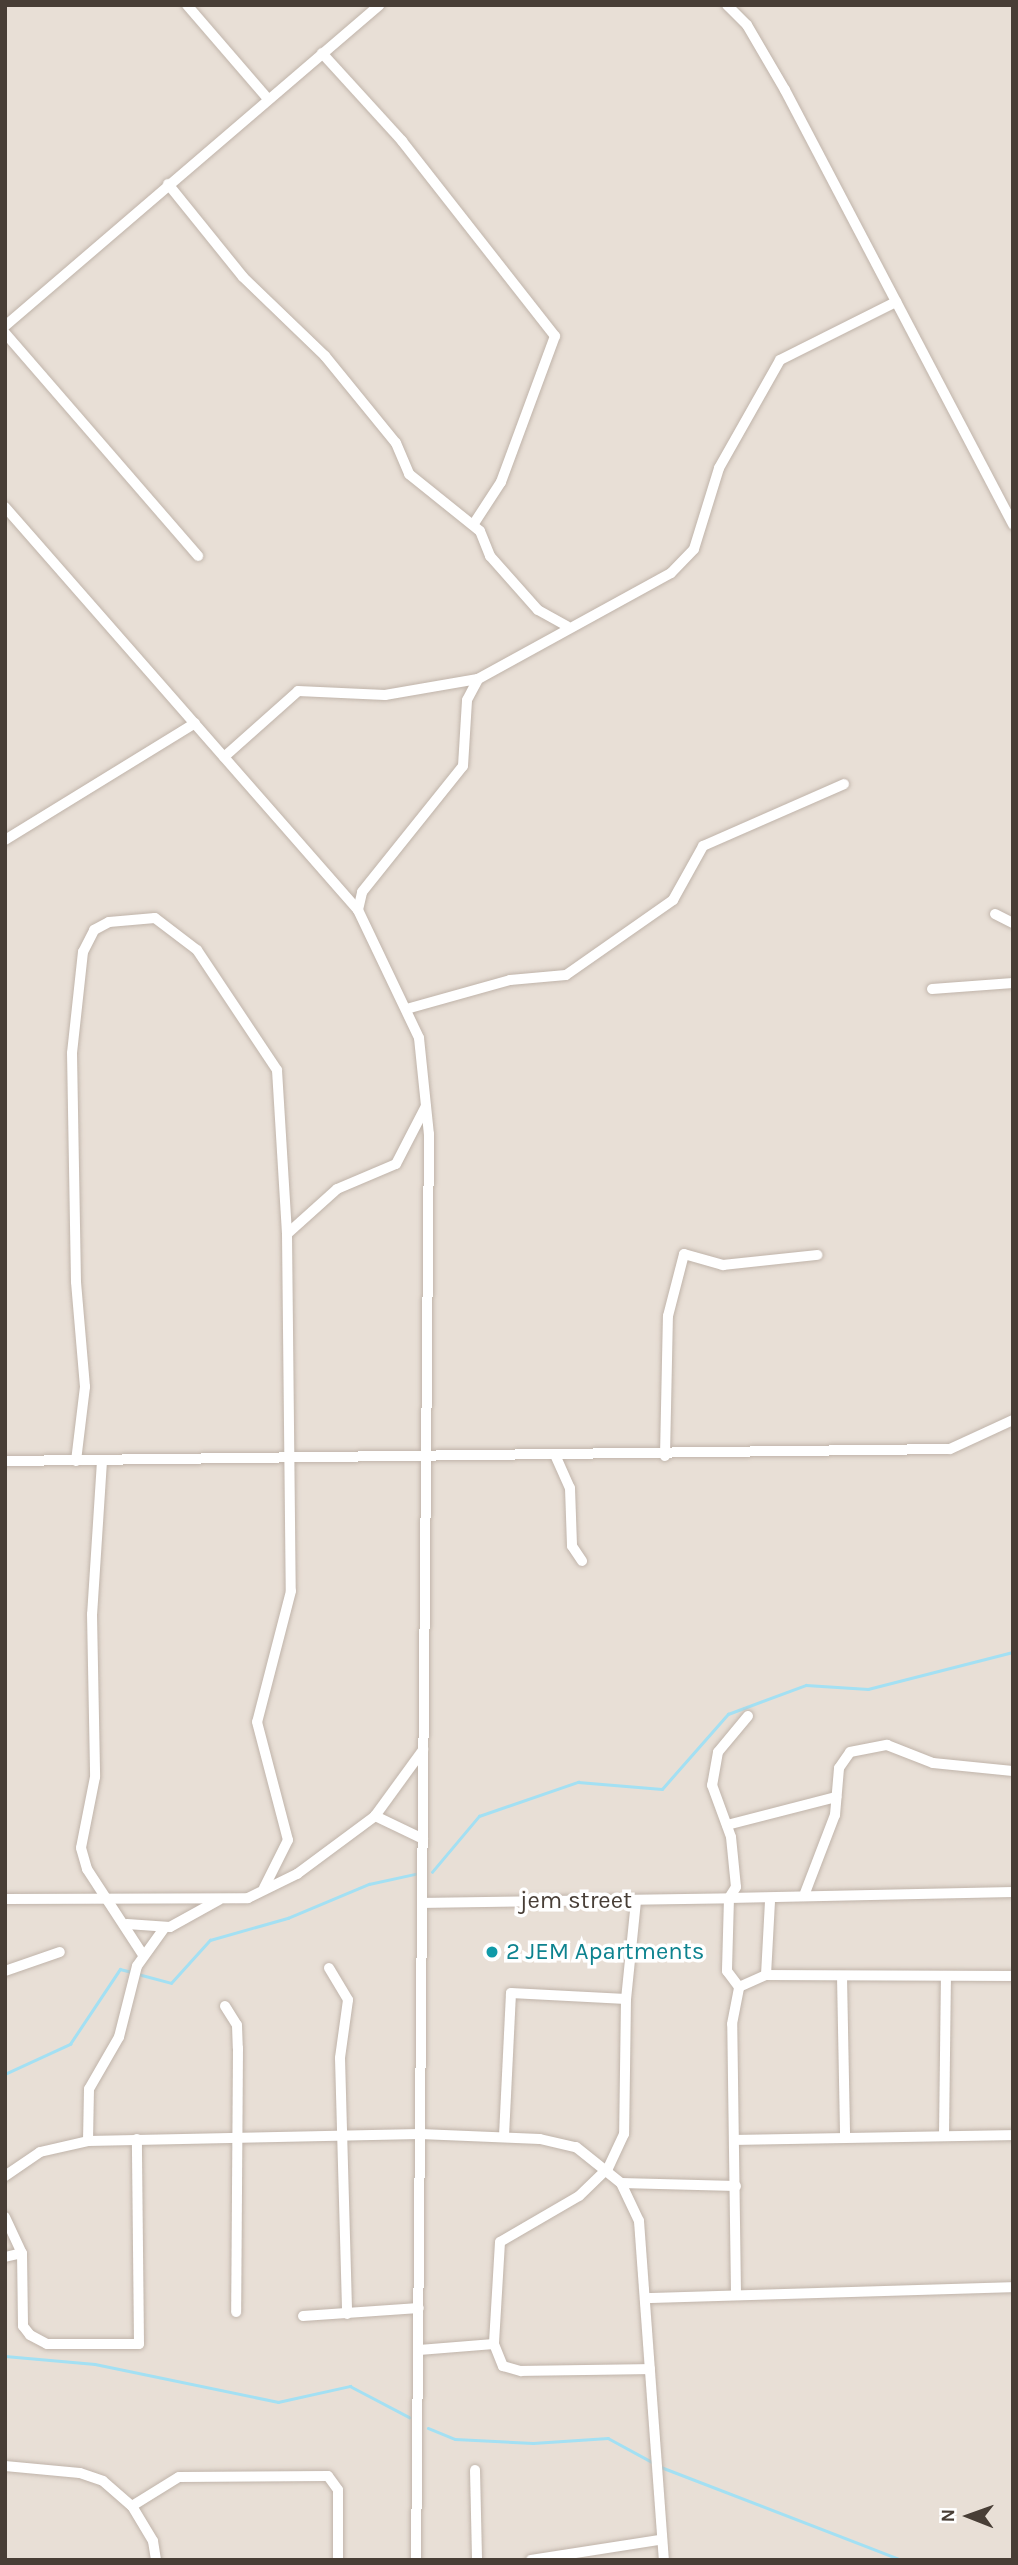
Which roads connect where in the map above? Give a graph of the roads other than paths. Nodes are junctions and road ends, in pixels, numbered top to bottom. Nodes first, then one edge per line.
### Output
1 (187, 5) edge
2 (379, 5) edge
3 (727, 5) edge
4 (322, 53) junction
5 (268, 99) junction
6 (168, 184) junction
7 (896, 302) junction
8 (5, 326) edge
9 (5, 333) edge
10 (5, 507) edge
11 (473, 524) junction
12 (1013, 525) edge
13 (198, 556) dead end
14 (567, 626) junction
15 (478, 679) junction
16 (195, 723) junction
17 (223, 757) junction
18 (844, 784) dead end
19 (5, 840) edge
20 (358, 910) junction
21 (995, 914) dead end
22 (1013, 923) edge
23 (1013, 983) edge
24 (932, 989) dead end
25 (410, 1008) junction
26 (427, 1103) junction
27 (287, 1234) junction
28 (817, 1255) dead end
29 (1013, 1420) edge
30 (665, 1456) junction
31 (556, 1457) junction
32 (426, 1459) junction
33 (5, 1461) edge
34 (76, 1461) junction
35 (102, 1461) junction
36 (291, 1462) junction
37 (582, 1561) dead end
38 (748, 1716) dead end
39 (424, 1747) junction
40 (1013, 1771) edge
41 (836, 1797) junction
42 (374, 1816) junction
43 (727, 1825) junction
44 (423, 1839) junction
45 (264, 1888) junction
46 (1013, 1892) edge
47 (806, 1893) junction
48 (103, 1896) junction
49 (729, 1898) junction
50 (5, 1899) edge
51 (221, 1899) junction
52 (770, 1900) junction
53 (636, 1901) junction
54 (424, 1903) junction
55 (127, 1924) junction
56 (165, 1927) junction
57 (60, 1952) dead end
58 (144, 1955) junction
59 (329, 1968) dead end
60 (5, 1972) edge
61 (766, 1975) junction
62 (842, 1976) junction
63 (946, 1976) junction
64 (1013, 1976) edge
65 (739, 1987) junction
66 (626, 1998) junction
67 (225, 2006) dead end
68 (420, 2134) junction
69 (1013, 2135) edge
70 (504, 2136) junction
71 (944, 2136) junction
72 (237, 2137) junction
73 (345, 2137) junction
74 (845, 2138) junction
75 (137, 2139) junction
76 (737, 2140) junction
77 (88, 2141) junction
78 (608, 2168) junction
79 (5, 2176) edge
80 (621, 2183) junction
81 (736, 2186) junction
82 (5, 2217) edge
83 (22, 2253) junction
84 (5, 2257) edge
85 (1013, 2287) edge
86 (736, 2294) junction
87 (648, 2298) junction
88 (419, 2308) junction
89 (236, 2312) dead end
90 (347, 2314) junction
91 (303, 2316) dead end
92 (494, 2344) junction
93 (419, 2350) junction
94 (650, 2369) junction
95 (5, 2466) edge
96 (475, 2470) dead end
97 (132, 2506) junction
98 (659, 2540) junction
99 (568, 2557) edge
100 (156, 2560) edge
101 (338, 2560) edge
102 (416, 2560) edge
103 (477, 2560) edge
104 (531, 2560) edge
105 (664, 2560) edge

1 - 5 street
2 - 4 street
3 - 7 street
4 - 5 street
4 - 11 street
5 - 6 street
6 - 8 street
6 - 11 street
7 - 12 street
7 - 14 street
9 - 13 street
10 - 16 street
11 - 14 street
14 - 15 street
15 - 17 street
15 - 20 street
16 - 17 street
16 - 19 street
17 - 20 street
18 - 25 street
20 - 25 street
21 - 22 street
23 - 24 street
25 - 26 street
26 - 27 street
26 - 32 street
27 - 34 street
27 - 36 street
28 - 30 street
29 - 30 street
30 - 31 street
31 - 32 street
31 - 37 street
32 - 36 street
32 - 39 street
33 - 34 street
34 - 35 street
35 - 36 street
35 - 48 street
36 - 45 street
38 - 43 street
39 - 42 street
39 - 44 street
40 - 41 street
41 - 43 street
41 - 47 street
42 - 44 street
42 - 45 street
43 - 49 street
44 - 54 street
45 - 51 street
46 - 47 street, jem street
47 - 52 street, jem street
48 - 50 street
48 - 51 street
48 - 55 street
49 - 52 street, jem street
49 - 53 street, jem street
49 - 65 street
51 - 56 street
52 - 61 street
53 - 54 street, jem street
53 - 66 street
54 - 68 street
55 - 56 street
55 - 58 street
56 - 58 street
57 - 60 street
58 - 77 street
59 - 73 street
61 - 62 street
61 - 65 street
62 - 63 street
62 - 74 street
63 - 64 street
63 - 71 street
65 - 76 street
66 - 70 street
66 - 78 street
67 - 72 street
68 - 70 street
68 - 73 street
68 - 88 street
69 - 71 street
70 - 78 street
71 - 74 street
72 - 73 street
72 - 75 street
72 - 89 street
73 - 90 street
74 - 76 street
75 - 77 street
75 - 83 street
76 - 81 street
77 - 79 street
78 - 80 street
78 - 92 street
80 - 81 street
80 - 87 street
81 - 86 street
82 - 83 street
83 - 84 street
85 - 86 street
86 - 87 street
87 - 94 street
88 - 90 street
88 - 93 street
90 - 91 street
92 - 93 street
92 - 94 street
93 - 102 street
94 - 98 street
95 - 97 street
96 - 103 street
97 - 100 street
97 - 101 street
98 - 99 street
98 - 105 street
99 - 104 street

